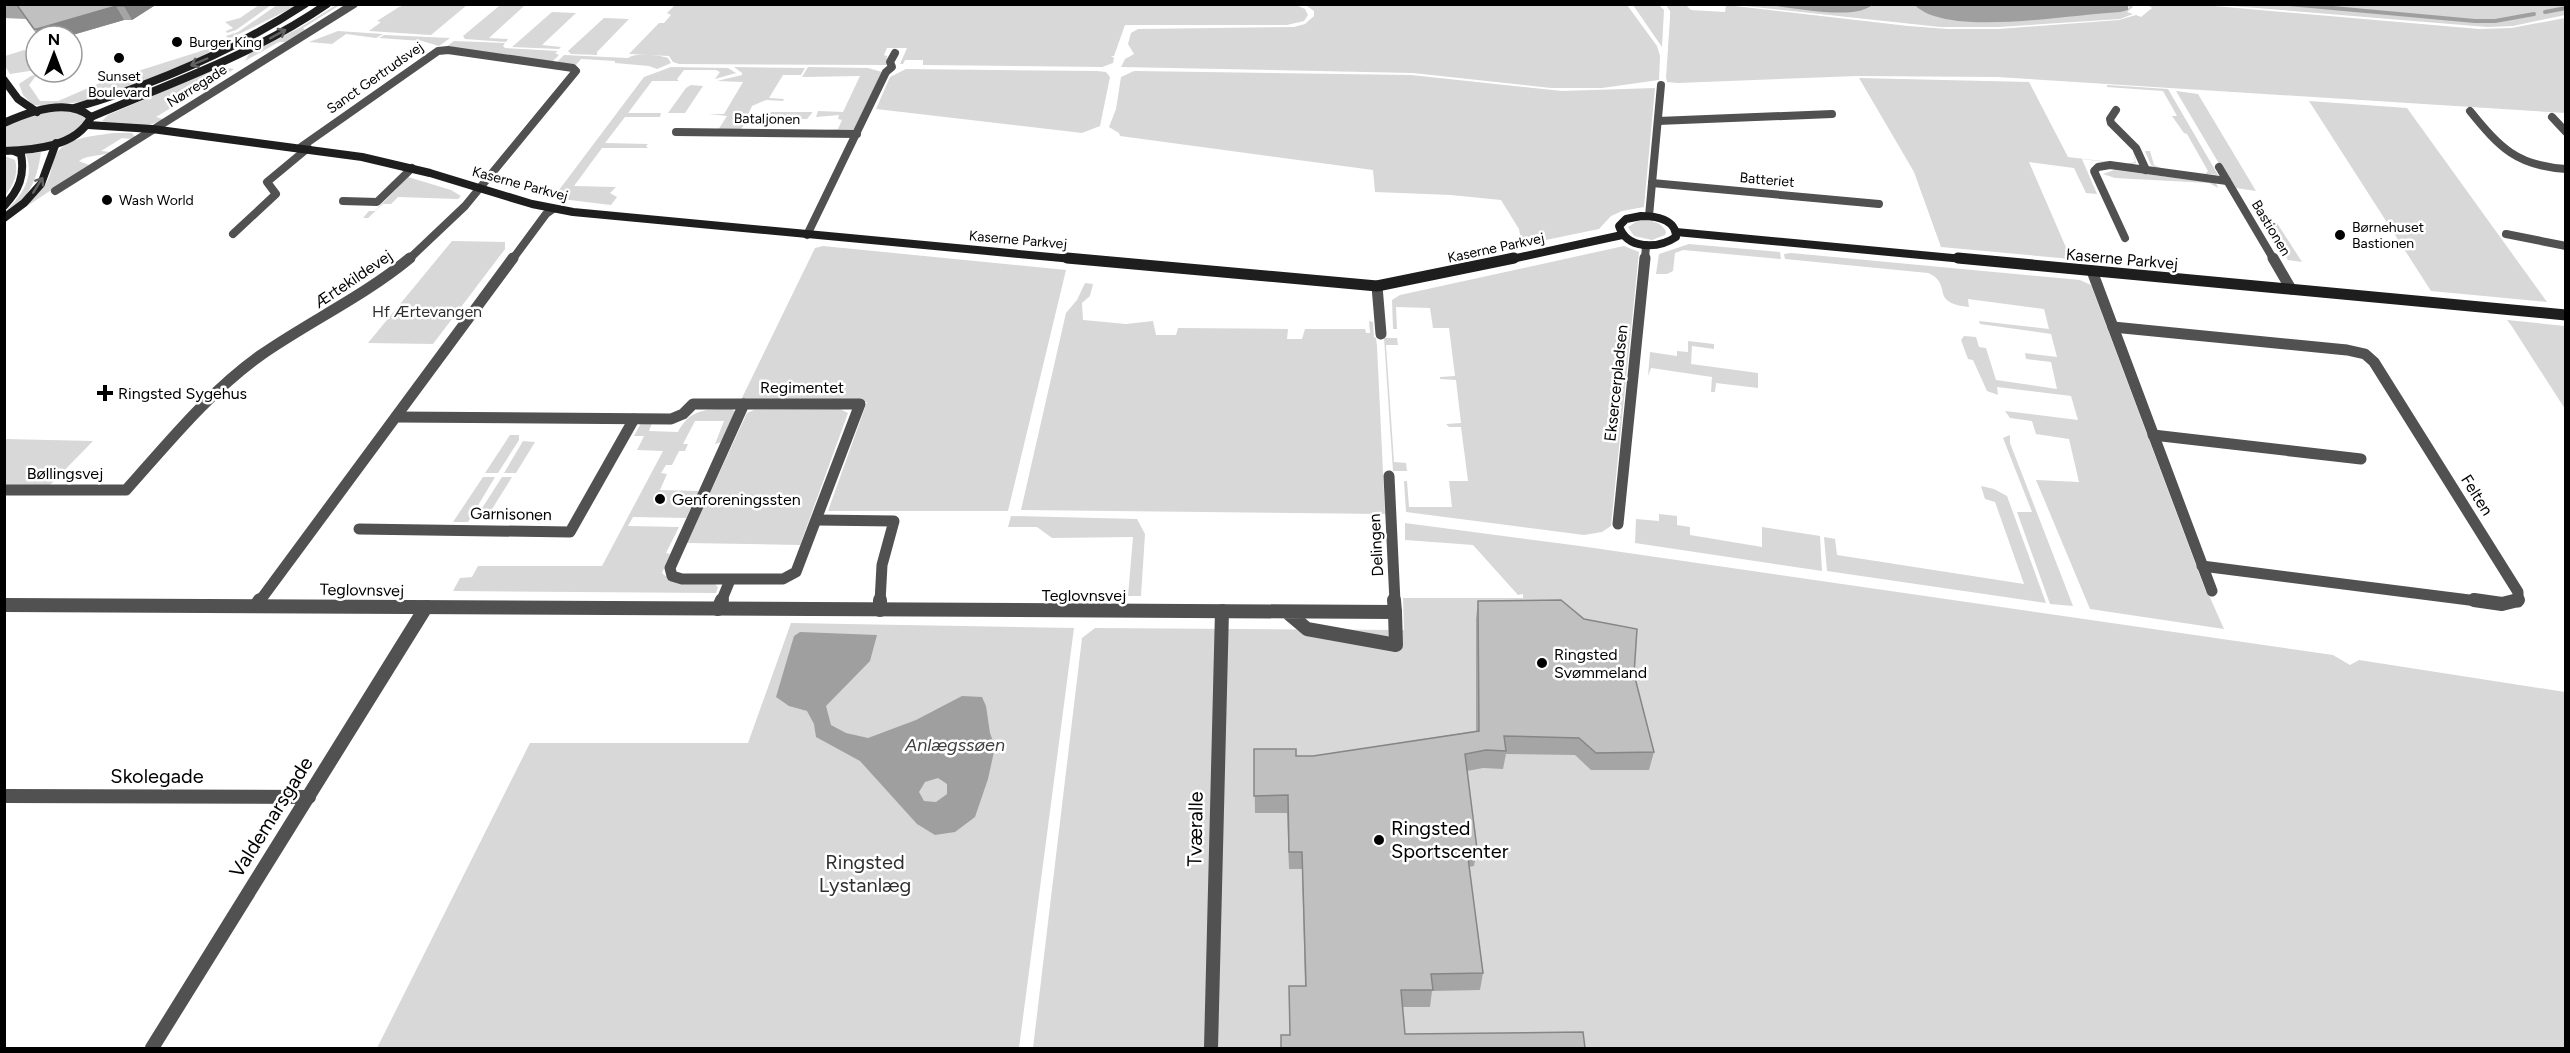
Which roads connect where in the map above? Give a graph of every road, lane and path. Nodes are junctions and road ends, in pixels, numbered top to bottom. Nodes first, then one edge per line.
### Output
1 (305, 4) edge
2 (327, 4) edge
3 (354, 4) edge
4 (895, 52) dead end
5 (576, 71) joint
6 (4, 80) edge
7 (1661, 85) dead end
8 (74, 108) junction
9 (2116, 110) dead end
10 (2470, 111) dead end
11 (37, 112) junction
12 (1832, 114) dead end
13 (2552, 117) dead end
14 (90, 121) junction
15 (1658, 121) junction
16 (4, 123) edge
17 (141, 129) junction
18 (153, 130) junction
19 (676, 132) dead end
20 (2565, 132) edge
21 (857, 134) junction
22 (75, 135) junction
23 (56, 143) junction
24 (305, 147) junction
25 (9, 151) edge
26 (2219, 167) dead end
27 (412, 168) junction
28 (2565, 169) edge
29 (2146, 170) junction
30 (2227, 181) junction
31 (1652, 183) junction
32 (479, 188) junction
33 (55, 191) dead end
34 (343, 201) dead end
35 (1879, 204) dead end
36 (4, 206) edge
37 (553, 209) junction
38 (1649, 216) junction
39 (4, 218) edge
40 (1676, 232) junction
41 (233, 234) dead end
42 (2506, 234) dead end
43 (807, 235) junction
44 (1622, 235) junction
45 (2125, 238) dead end
46 (1646, 245) junction
47 (2565, 246) edge
48 (2092, 271) junction
49 (1377, 286) junction
50 (2291, 289) junction
51 (2565, 315) edge
52 (2113, 327) junction
53 (1381, 334) dead end
54 (744, 404) junction
55 (396, 417) junction
56 (634, 419) junction
57 (2153, 435) junction
58 (2361, 459) dead end
59 (1389, 476) dead end
60 (4, 490) edge
61 (126, 490) joint
62 (818, 520) junction
63 (1618, 524) dead end
64 (359, 529) dead end
65 (2202, 566) junction
66 (730, 580) junction
67 (2212, 591) dead end
68 (4, 605) edge
69 (256, 606) junction
70 (426, 607) junction
71 (718, 609) junction
72 (880, 610) junction
73 (1222, 611) junction
74 (1395, 612) junction
75 (1288, 613) junction
76 (4, 795) edge
77 (309, 796) junction
78 (152, 1048) edge
79 (1211, 1048) edge

1 -> 8 street
14 -> 2 street
3 - 18 street, Nørregade
4 - 21 street
5 - 24 street, Sanct Gertrudsvej
5 - 32 street, Ærtekildevej
6 - 11 street
7 - 15 street
8 - 11 street
8 - 14 street
9 - 29 street
10 - 28 street
11 - 16 street
12 - 15 street
13 - 20 street
14 - 17 street, Kaserne Parkvej
14 - 22 street
15 - 31 street
17 - 18 street, Kaserne Parkvej
17 - 22 street, Kaserne Parkvej
18 - 24 street, Kaserne Parkvej
18 - 33 street, Nørregade
19 - 21 street, Bataljonen
21 - 43 street
22 - 23 street
23 - 25 street
39 -> 23 street
24 - 27 street, Kaserne Parkvej
24 - 41 street
25 - 36 street
26 - 30 street, Bastionen
27 - 32 street, Kaserne Parkvej
27 - 34 street
29 - 30 street
29 - 45 street
30 - 50 street, Bastionen
31 - 35 street, Batteriet
31 - 38 street
32 - 37 street, Kaserne Parkvej
32 - 61 street, Ærtekildevej
37 - 43 street, Kaserne Parkvej
37 - 55 street
38 - 40 street
38 - 44 street
40 - 46 street
40 - 48 street, Kaserne Parkvej
42 - 47 street
43 - 49 street, Kaserne Parkvej
44 - 46 street
44 - 49 street, Kaserne Parkvej
46 - 63 street, Eksercerpladsen
48 - 50 street, Kaserne Parkvej
48 - 52 street
49 - 53 street
50 - 51 street, Kaserne Parkvej
52 - 57 street
52 - 65 street, Felten
54 - 56 street, Regimentet
54 - 62 street, Regimentet
54 - 66 street
55 - 56 street
55 - 69 street
56 - 64 street, Garnisonen
57 - 58 street
57 - 65 street
59 - 74 street, Delingen
60 - 61 street, Bøllingsvej
62 - 66 street
62 - 72 street
65 - 67 street
66 - 71 street
68 - 69 street, Teglovnsvej
69 - 70 street, Teglovnsvej
70 - 71 street, Teglovnsvej
70 - 77 street, Valdemarsgade
71 - 72 street, Teglovnsvej
72 - 73 street, Teglovnsvej
73 - 75 street, Teglovnsvej
73 - 79 street, Tværalle
74 - 75 street, Teglovnsvej
74 - 75 street
76 - 77 street, Skolegade
77 - 78 street, Valdemarsgade

